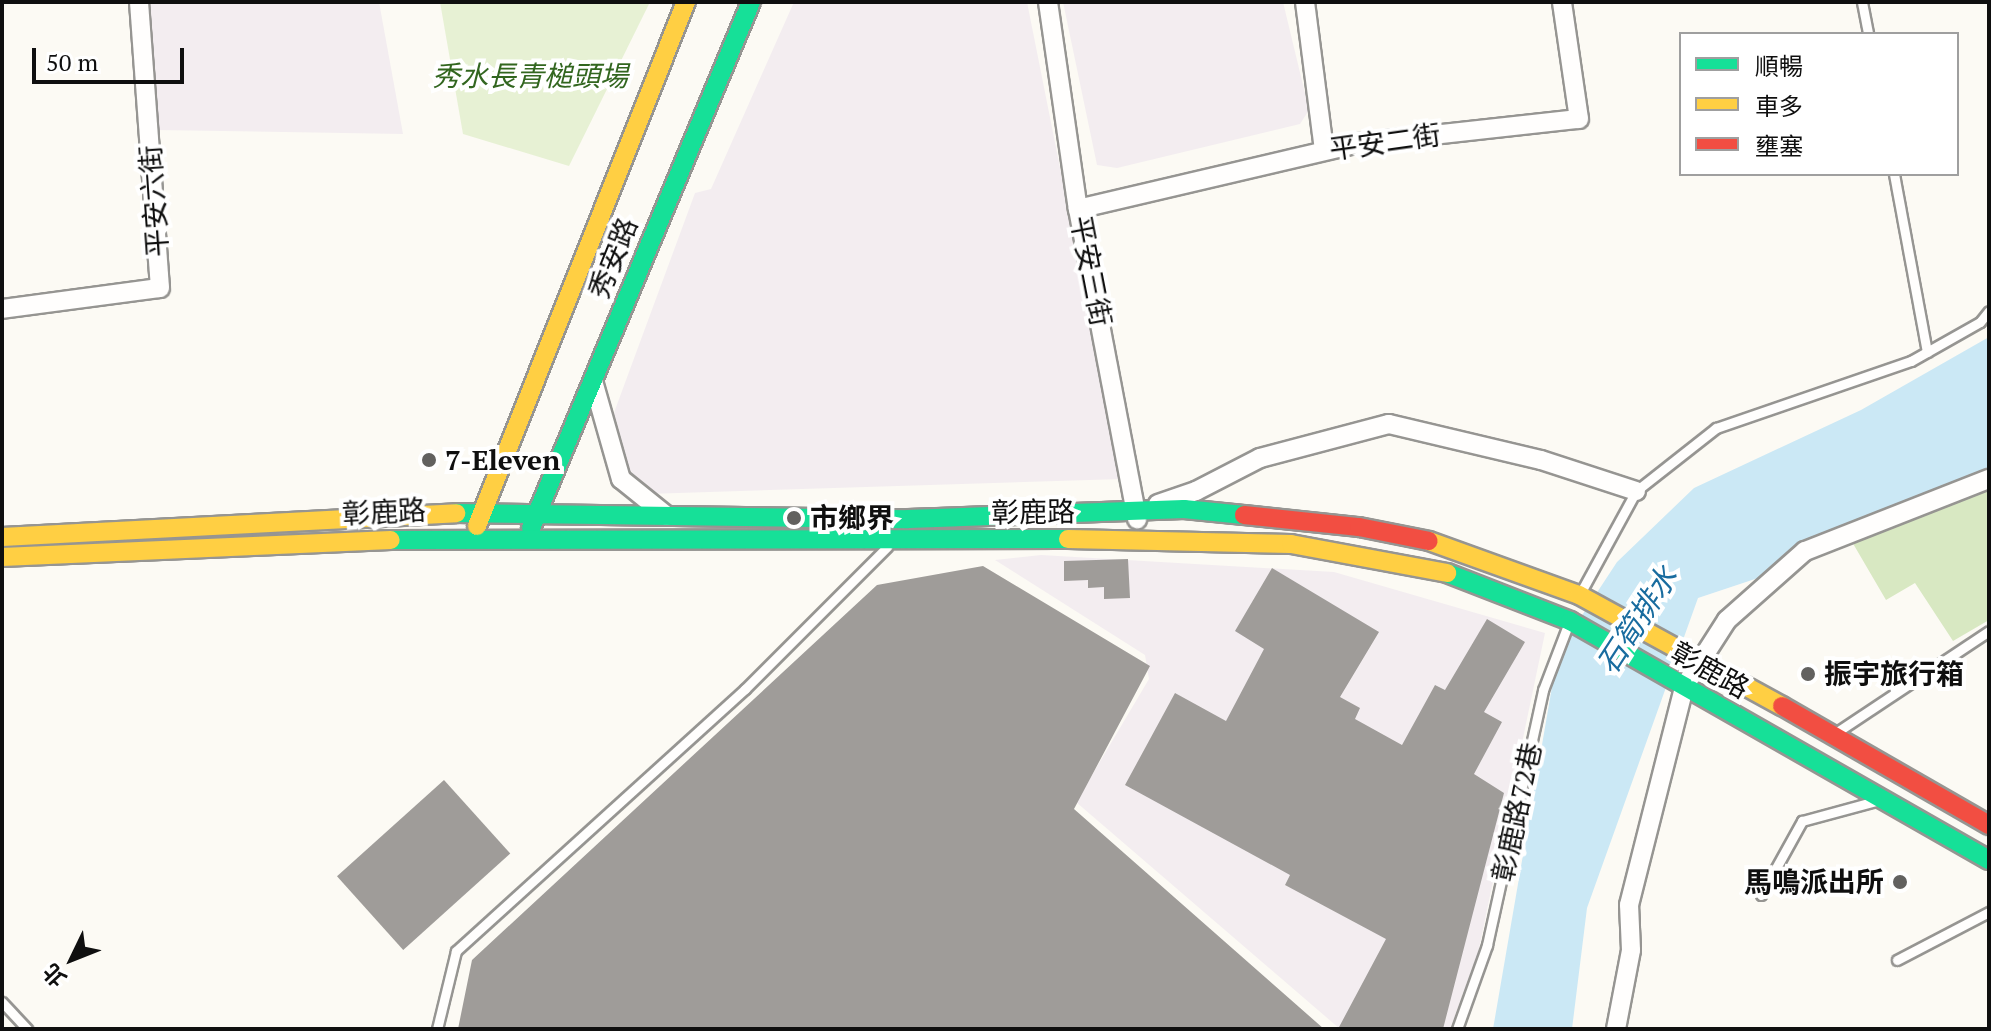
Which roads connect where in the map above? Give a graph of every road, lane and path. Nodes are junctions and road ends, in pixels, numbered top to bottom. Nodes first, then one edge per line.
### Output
1 (139, 2) edge
2 (686, 2) edge
3 (751, 2) edge
4 (1048, 2) edge
5 (1305, 2) edge
6 (1562, 2) edge
7 (1862, 2) edge
8 (1868, 32) edge
9 (1324, 150) junction
10 (1894, 176) edge
11 (1078, 209) junction
12 (2, 309) edge
13 (1989, 311) edge
14 (1927, 352) junction
15 (593, 381) junction
16 (1989, 479) edge
17 (1636, 491) junction
18 (1137, 510) junction
19 (483, 512) junction
20 (537, 513) junction
21 (667, 516) junction
22 (908, 519) junction
23 (529, 535) junction
24 (473, 536) junction
25 (2, 537) edge
26 (1137, 538) junction
27 (892, 542) junction
28 (2, 557) edge
29 (1579, 595) junction
30 (1570, 621) junction
31 (1989, 631) edge
32 (1694, 659) junction
33 (1679, 685) junction
34 (1834, 734) junction
35 (1885, 799) junction
36 (1989, 825) edge
37 (1989, 860) edge
38 (1761, 895) dead end
39 (1989, 912) edge
40 (1897, 960) dead end
41 (2, 1002) edge
42 (27, 1029) edge
43 (437, 1029) edge
44 (1457, 1029) edge
45 (1616, 1029) edge

1 - 12 street, 平安六街
2 - 19 main road, 秀安路
3 - 15 main road, 秀安路
4 - 11 street, 平安三街
5 - 9 street
6 - 9 street, 平安二街
7 - 8 lane
9 - 11 street, 平安二街
10 - 14 lane
11 - 18 street, 平安三街
13 - 14 lane
14 - 17 lane
15 - 20 main road, 秀安路
15 - 21 street
16 - 32 street
17 - 18 street
17 - 29 lane, 彰鹿路72巷
18 - 22 main road, 彰鹿路
18 - 26 street, 平安三街
18 - 29 main road, 彰鹿路
19 - 20 main road, 彰鹿路
19 - 24 main road, 秀安路
19 - 25 main road, 彰鹿路
20 - 21 main road, 彰鹿路
20 - 23 main road, 秀安路
21 - 22 main road, 彰鹿路
22 - 27 lane
23 - 24 main road, 彰鹿路
23 - 27 main road, 彰鹿路
24 - 28 main road, 彰鹿路
26 - 27 main road, 彰鹿路
26 - 30 main road, 彰鹿路
27 - 43 lane
29 - 30 lane, 彰鹿路72巷
29 - 32 main road, 彰鹿路
30 - 33 main road, 彰鹿路
30 - 44 lane, 彰鹿路72巷
31 - 34 lane
32 - 33 street
32 - 34 main road, 彰鹿路
33 - 35 main road, 彰鹿路
33 - 45 street
34 - 36 main road, 彰鹿路
35 - 37 main road, 彰鹿路
35 - 38 lane
39 - 40 lane
41 - 42 lane

